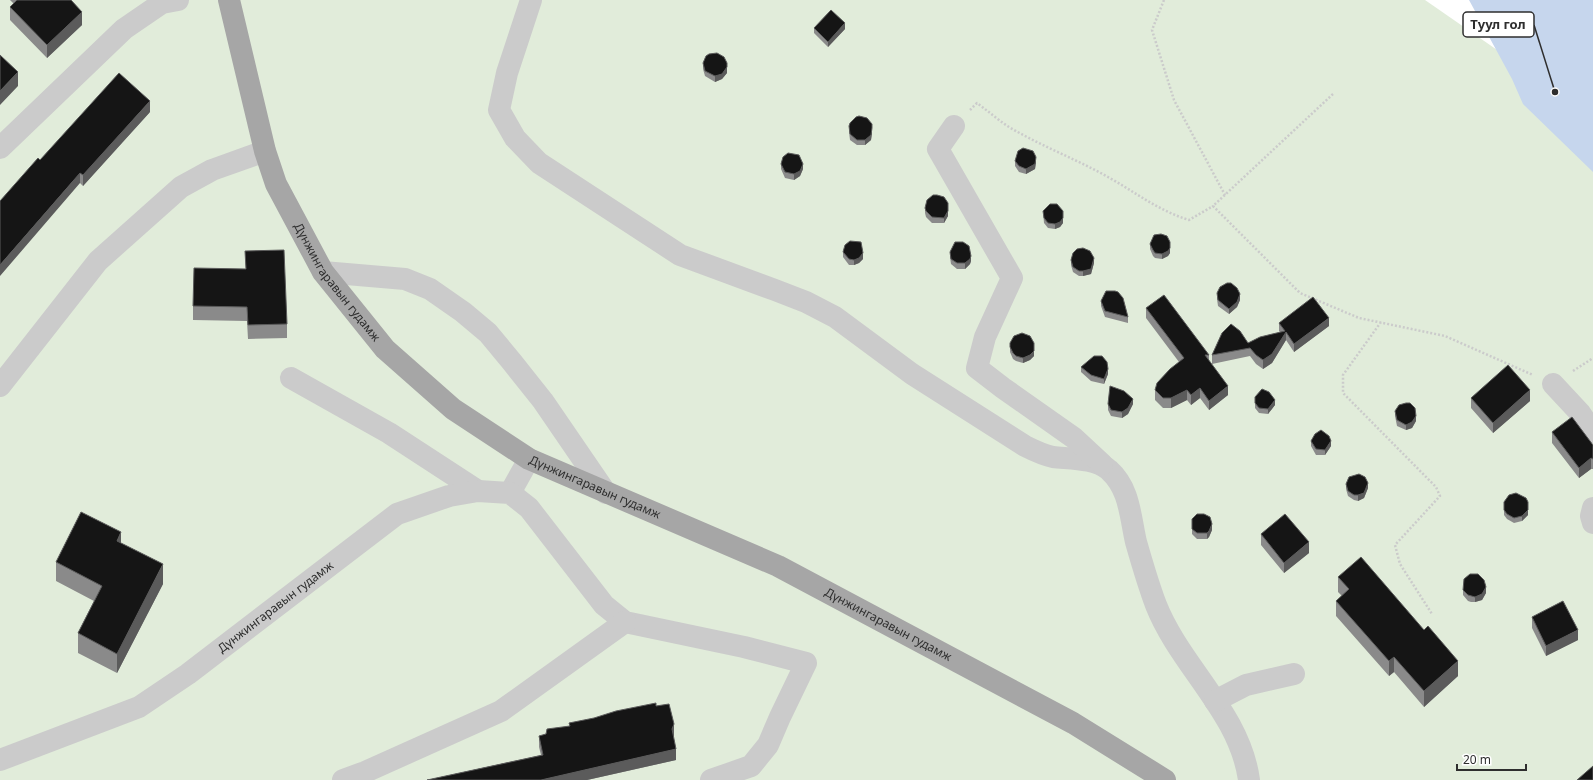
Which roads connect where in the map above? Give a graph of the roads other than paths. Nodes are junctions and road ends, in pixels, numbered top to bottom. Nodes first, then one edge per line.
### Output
1 (178, 0) edge
2 (229, 0) edge
3 (531, 0) edge
4 (954, 126) road end
5 (0, 148) edge
6 (265, 151) junction
7 (323, 272) junction
8 (291, 378) dead end
9 (1553, 384) road end
10 (0, 386) edge
11 (1593, 432) edge
12 (529, 459) junction
13 (1108, 469) junction
14 (478, 491) junction
15 (606, 492) junction
16 (510, 493) junction
17 (1593, 508) edge
18 (1593, 523) edge
19 (625, 622) junction
20 (1294, 674) dead end
21 (1215, 701) junction
22 (0, 760) edge
23 (343, 780) edge
24 (711, 780) edge
25 (1165, 780) edge
26 (1249, 780) edge

1 - 5 street
2 - 6 main road, Дүнжингаравын гудамж
3 - 13 street
4 - 13 street
6 - 7 main road, Дүнжингаравын гудамж
6 - 10 street
7 - 12 main road, Дүнжингаравын гудамж
7 - 15 street
8 - 14 street
9 - 11 street
12 - 15 main road, Дүнжингаравын гудамж
12 - 16 street
13 - 21 street
14 - 16 street, Дүнжингаравын гудамж
14 - 22 street, Дүнжингаравын гудамж
15 - 25 main road, Дүнжингаравын гудамж
16 - 19 street
17 - 18 street
19 - 23 street
19 - 24 street
20 - 21 street
21 - 26 street

